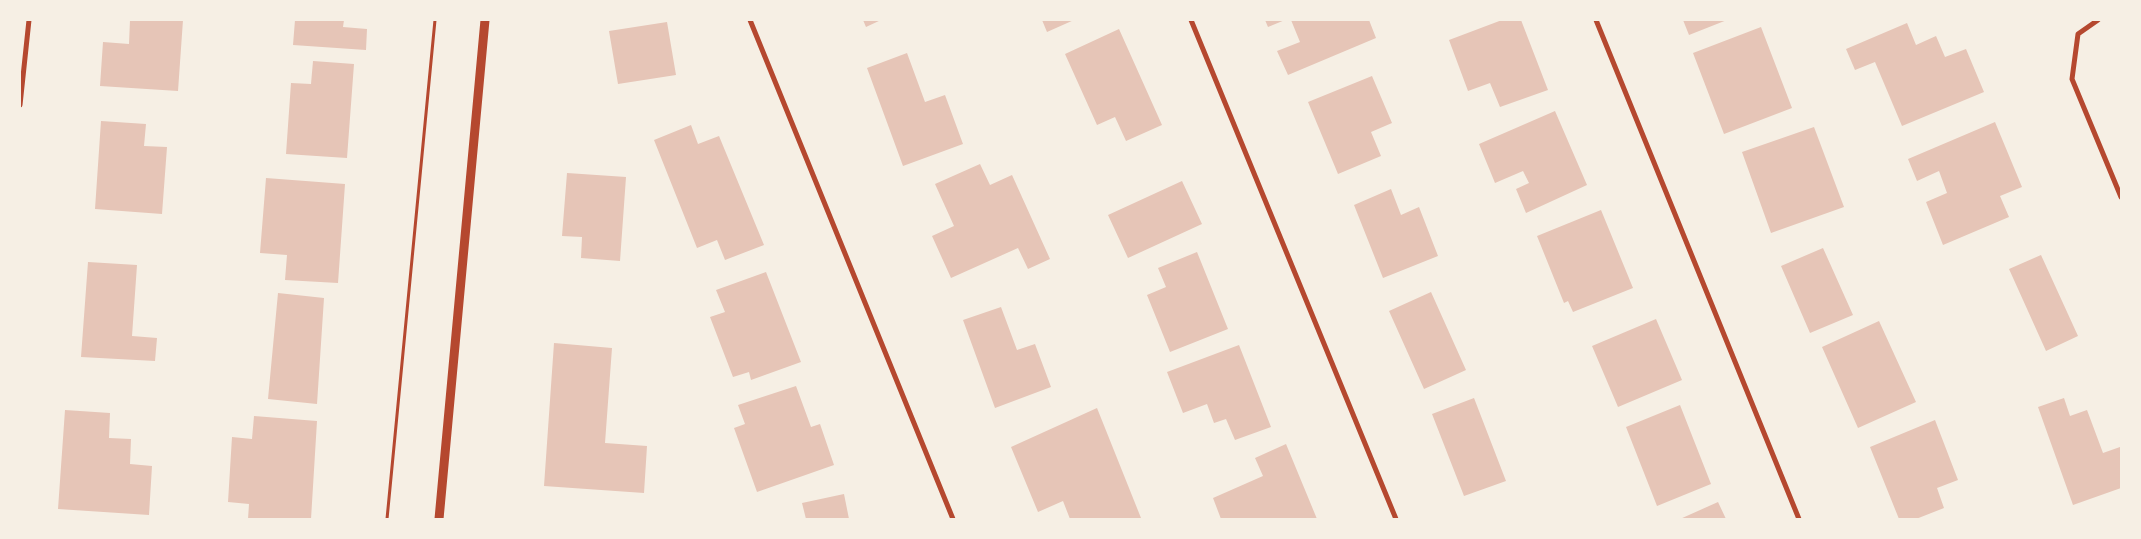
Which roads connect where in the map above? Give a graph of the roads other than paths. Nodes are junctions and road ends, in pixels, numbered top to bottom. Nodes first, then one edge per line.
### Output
1 (29, 20) edge
2 (485, 20) edge
3 (750, 20) edge
4 (1191, 20) edge
5 (1596, 20) edge
6 (2098, 20) edge
7 (20, 105) edge
8 (2121, 197) edge
9 (952, 517) edge
10 (439, 519) edge
11 (1396, 519) edge
12 (1799, 519) edge

1 - 7 street
2 - 10 street
3 - 9 street
4 - 11 street
5 - 12 street
6 - 8 street

